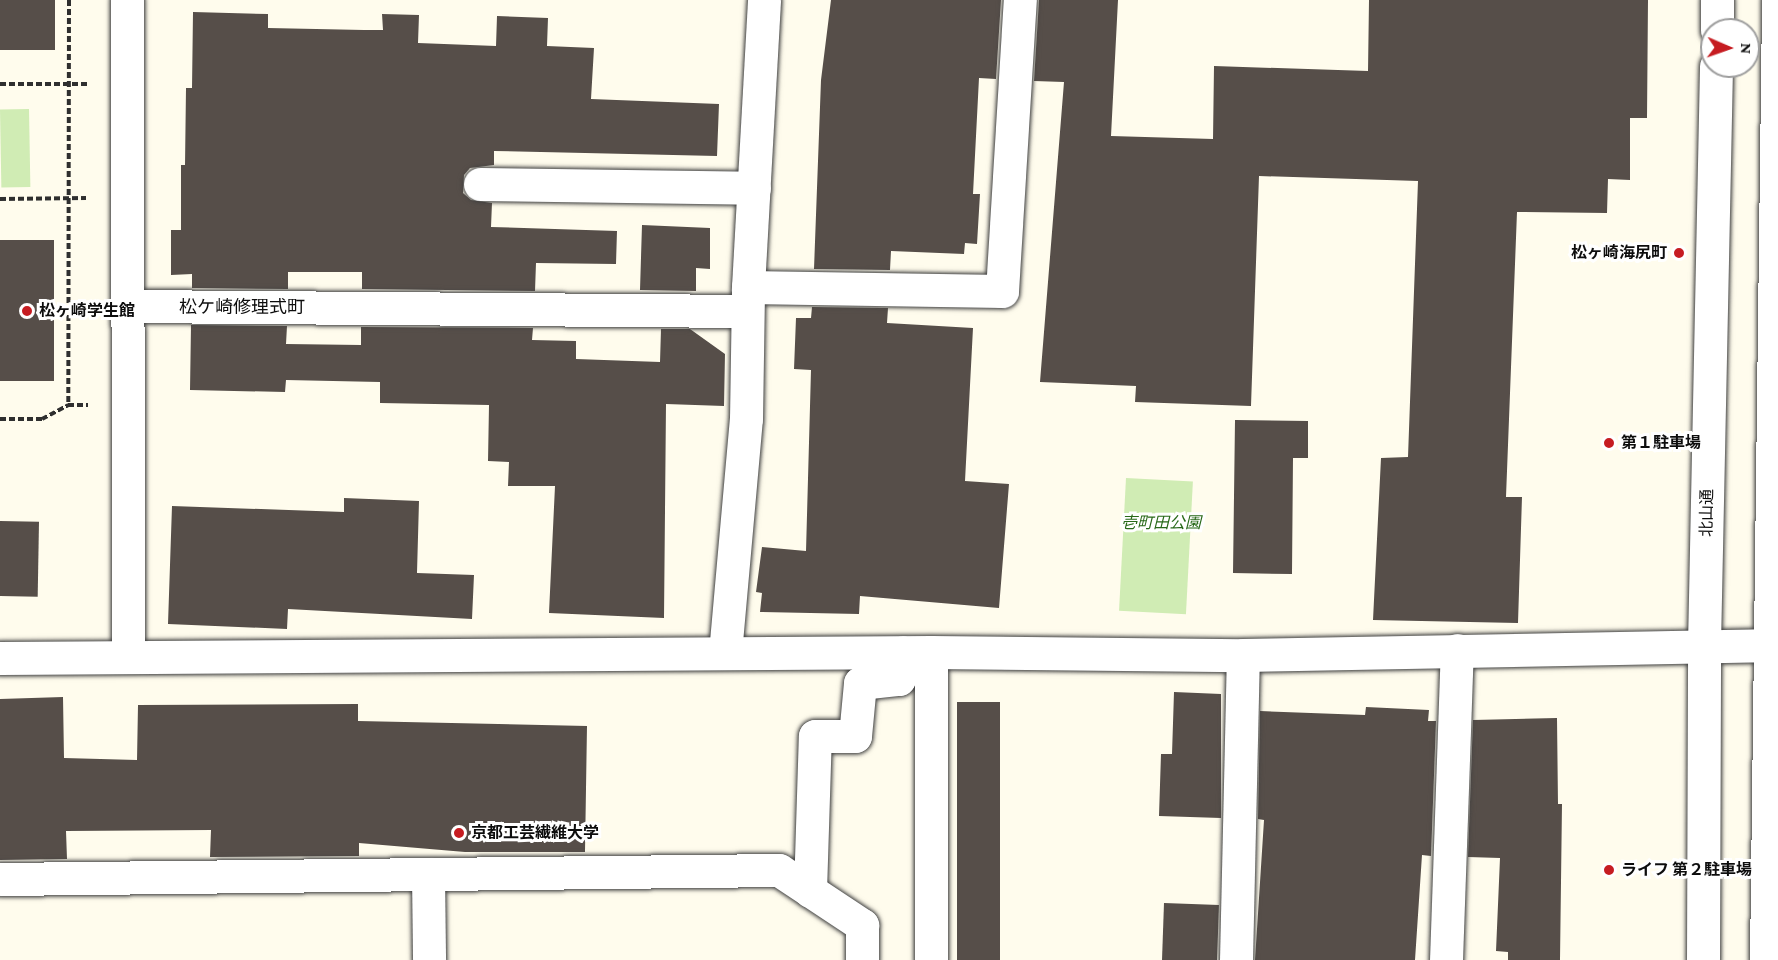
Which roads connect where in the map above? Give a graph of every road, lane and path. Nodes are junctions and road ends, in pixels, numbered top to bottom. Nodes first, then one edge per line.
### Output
1 (69, 0) edge
2 (127, 0) edge
3 (764, 0) edge
4 (1020, 0) edge
5 (1717, 0) edge
6 (1778, 0) edge
7 (1717, 18) edge
8 (1716, 78) edge
9 (0, 84) edge
10 (69, 84) junction
11 (127, 84) junction
12 (480, 184) dead end
13 (754, 188) junction
14 (69, 198) junction
15 (128, 198) junction
16 (0, 199) edge
17 (748, 299) junction
18 (128, 306) junction
19 (68, 405) junction
20 (128, 405) junction
21 (0, 418) edge
22 (1704, 645) junction
23 (1774, 645) edge
24 (1457, 650) junction
25 (917, 652) junction
26 (725, 654) junction
27 (1243, 655) junction
28 (128, 657) junction
29 (0, 658) edge
30 (428, 874) junction
31 (0, 879) edge
32 (810, 891) junction
33 (429, 960) edge
34 (862, 960) edge
35 (931, 960) edge
36 (1236, 960) edge
37 (1446, 960) edge
38 (1702, 960) edge
39 (1766, 960) edge

1 - 10 path
2 - 11 street
3 - 13 street
4 - 17 street
5 - 7 street
6 - 23 street
8 - 22 street, 北山通
9 - 10 path
10 - 11 path
10 - 14 path
11 - 15 street
12 - 13 street
13 - 17 street
14 - 15 path
14 - 16 path
14 - 19 path
15 - 18 street
17 - 18 street
17 - 26 street
18 - 20 street
19 - 20 path
19 - 21 path
20 - 28 street
22 - 23 street
22 - 24 street
22 - 38 street, 北山通
23 - 39 street
24 - 27 street
24 - 37 street
25 - 26 street
25 - 27 street
25 - 32 street
25 - 35 street
26 - 28 street
27 - 36 street
28 - 29 street
30 - 31 street
30 - 32 street
30 - 33 street
32 - 34 street

